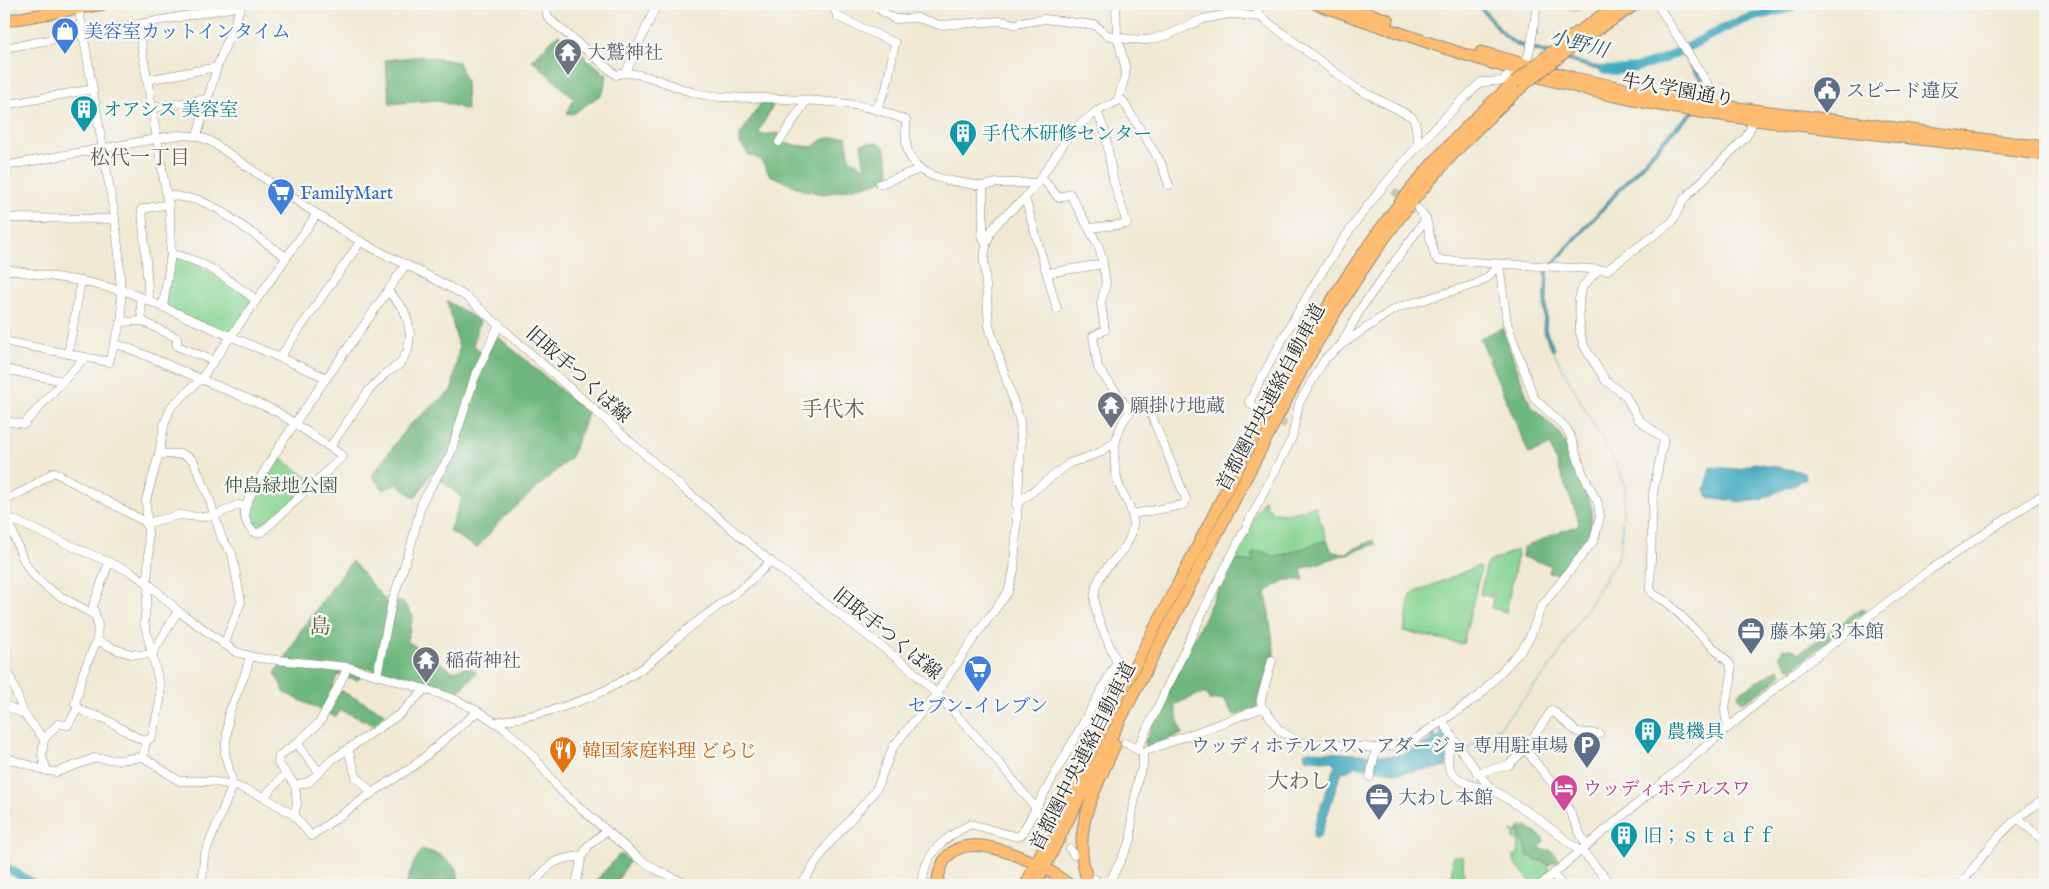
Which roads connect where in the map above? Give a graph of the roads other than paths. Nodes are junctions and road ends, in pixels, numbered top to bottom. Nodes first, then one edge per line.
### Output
1 (62, 4) edge
2 (103, 4) edge
3 (546, 4) edge
4 (657, 4) edge
5 (832, 4) edge
6 (872, 4) edge
7 (1116, 4) edge
8 (1254, 4) edge
9 (1316, 4) edge
10 (1340, 4) edge
11 (1537, 4) edge
12 (1582, 4) edge
13 (1618, 4) edge
14 (1636, 4) edge
15 (1657, 4) edge
16 (242, 5) edge
17 (78, 6) edge
18 (1572, 8) dead end
19 (1359, 10) edge
20 (4, 14) edge
21 (1261, 17) junction
22 (4, 21) edge
23 (138, 24) junction
24 (84, 34) junction
25 (1117, 36) junction
26 (1568, 44) junction
27 (4, 48) edge
28 (217, 68) junction
29 (1519, 68) junction
30 (626, 72) junction
31 (148, 80) junction
32 (1519, 84) junction
33 (92, 89) junction
34 (1118, 98) junction
35 (208, 99) junction
36 (806, 101) junction
37 (4, 105) edge
38 (158, 107) dead end
39 (1722, 107) junction
40 (876, 110) junction
41 (1097, 111) junction
42 (1754, 115) junction
43 (197, 136) junction
44 (158, 138) junction
45 (779, 142) dead end
46 (1419, 146) junction
47 (2045, 147) edge
48 (103, 148) junction
49 (2045, 155) edge
50 (4, 166) edge
51 (920, 168) junction
52 (1039, 180) junction
53 (880, 184) dead end
54 (1169, 185) dead end
55 (983, 186) junction
56 (1385, 186) junction
57 (1393, 190) tunnel mouth
58 (168, 195) junction
59 (1025, 198) junction
60 (169, 204) junction
61 (1418, 209) dead end
62 (317, 214) junction
63 (4, 218) edge
64 (115, 219) junction
65 (1426, 219) junction
66 (1089, 228) junction
67 (360, 241) junction
68 (986, 245) junction
69 (171, 254) junction
70 (286, 257) junction
71 (406, 264) junction
72 (1103, 264) junction
73 (1499, 264) junction
74 (4, 269) edge
75 (1598, 270) junction
76 (1047, 273) junction
77 (81, 281) junction
78 (122, 290) junction
79 (388, 291) junction
80 (140, 297) junction
81 (256, 300) junction
82 (149, 301) junction
83 (163, 307) junction
84 (1058, 309) dead end
85 (142, 321) junction
86 (121, 322) junction
87 (499, 324) junction
88 (231, 336) junction
89 (4, 341) edge
90 (115, 344) junction
91 (1341, 345) junction
92 (68, 354) junction
93 (85, 357) junction
94 (280, 357) junction
95 (214, 361) junction
96 (4, 369) edge
97 (327, 378) junction
98 (201, 379) junction
99 (63, 380) junction
100 (1258, 410) dead end
101 (1130, 411) junction
102 (4, 421) edge
103 (295, 424) junction
104 (1116, 441) junction
105 (330, 447) junction
106 (159, 454) junction
107 (2045, 494) edge
108 (4, 501) edge
109 (1016, 504) junction
110 (246, 506) junction
111 (1133, 514) junction
112 (214, 516) junction
113 (7, 518) edge
114 (147, 524) junction
115 (770, 561) junction
116 (109, 562) junction
117 (148, 584) junction
118 (178, 611) junction
119 (94, 615) junction
120 (97, 640) junction
121 (224, 645) junction
122 (152, 654) junction
123 (1154, 654) junction
124 (250, 657) junction
125 (4, 660) edge
126 (1272, 660) dead end
127 (348, 667) junction
128 (376, 675) junction
129 (425, 689) junction
130 (937, 693) junction
131 (4, 705) edge
132 (78, 708) junction
133 (1262, 708) junction
134 (478, 711) junction
135 (24, 714) junction
136 (1085, 721) junction
137 (496, 722) junction
138 (1443, 722) junction
139 (1095, 726) dead end
140 (1730, 726) junction
141 (1599, 734) dead end
142 (44, 738) junction
143 (1454, 739) junction
144 (1097, 740) junction
145 (146, 741) junction
146 (297, 743) junction
147 (1125, 743) dead end
148 (348, 749) junction
149 (1525, 749) junction
150 (1376, 750) junction
151 (1140, 751) junction
152 (4, 757) edge
153 (143, 757) junction
154 (47, 771) junction
155 (319, 772) junction
156 (1477, 772) junction
157 (285, 774) junction
158 (1370, 777) dead end
159 (233, 784) junction
160 (295, 785) junction
161 (1490, 788) junction
162 (372, 793) junction
163 (264, 797) junction
164 (2045, 800) edge
165 (1035, 808) junction
166 (294, 815) junction
167 (1044, 819) tunnel mouth
168 (2019, 819) junction
169 (606, 831) junction
170 (2045, 842) edge
171 (1583, 849) junction
172 (582, 856) junction
173 (1553, 874) junction
174 (1095, 883) edge
175 (202, 884) dead end
176 (532, 885) edge
177 (576, 885) edge
178 (689, 885) edge
179 (801, 885) edge
180 (923, 885) edge
181 (938, 885) edge
182 (943, 885) edge
183 (1019, 885) edge
184 (1026, 885) edge
185 (1036, 885) edge
186 (1063, 885) edge
187 (1070, 885) edge
188 (1108, 885) edge
189 (1540, 885) edge
190 (1562, 885) edge
191 (1612, 885) edge
192 (1960, 885) edge

1 - 20 highway
2 - 17 highway
3 - 30 street
4 - 30 street
5 - 40 street
6 - 25 street
7 - 25 street
8 - 21 street
9 - 19 highway, 牛久学園通り
10 - 19 highway, 牛久学園通り
11 - 29 street
12 - 18 street
13 - 26 highway, 首都圏中央連絡自動車道
14 - 26 highway, 首都圏中央連絡自動車道
15 - 39 street
16 - 23 street
16 - 28 street
17 - 22 highway
17 - 24 street
19 - 29 highway, 牛久学園通り
21 - 25 street
21 - 46 street
23 - 24 street
23 - 31 street
24 - 27 street
24 - 33 street
25 - 34 street
26 - 32 highway, 首都圏中央連絡自動車道, bridge
28 - 31 street
28 - 35 street
29 - 39 highway, 牛久学園通り
29 - 42 highway, 牛久学園通り
29 - 46 street
30 - 36 street
31 - 44 street
32 - 123 highway, 首都圏中央連絡自動車道
32 - 144 highway, 首都圏中央連絡自動車道
33 - 37 street
33 - 48 street
34 - 41 street
34 - 54 street
35 - 38 street
35 - 43 street
36 - 40 street
36 - 45 street
39 - 42 highway, 牛久学園通り
40 - 51 street
41 - 52 street
41 - 66 street
42 - 47 highway, 牛久学園通り
42 - 49 highway, 牛久学園通り
42 - 75 street
43 - 44 street, 旧取手つくば線
43 - 62 street, 旧取手つくば線
44 - 48 street, 旧取手つくば線
44 - 58 street
46 - 56 street
48 - 50 street, 旧取手つくば線
48 - 64 street
51 - 53 street
51 - 55 street
52 - 55 street
52 - 59 street
52 - 66 street
55 - 68 street
56 - 57 street
56 - 100 street
58 - 60 street
58 - 70 street
59 - 68 street
59 - 76 street
60 - 69 street
60 - 82 street
61 - 65 street
62 - 67 street, 旧取手つくば線
62 - 70 street
63 - 64 street
64 - 78 street
65 - 73 street
65 - 91 street
66 - 72 street
67 - 71 street, 旧取手つくば線
67 - 94 street
68 - 109 street
69 - 81 street
69 - 83 street
70 - 81 street
71 - 79 street
71 - 87 street, 旧取手つくば線
72 - 76 street
72 - 101 street
73 - 75 street
73 - 91 street
73 - 138 street
74 - 77 street
75 - 140 street
76 - 84 street
77 - 78 street
77 - 92 street
78 - 80 street
78 - 86 street
79 - 97 street
79 - 105 street
80 - 82 street
80 - 85 street
81 - 88 street
82 - 83 street
83 - 88 street
85 - 86 street
85 - 95 street
86 - 90 street
87 - 115 street, 旧取手つくば線
87 - 128 street
88 - 94 street
88 - 95 street
89 - 92 street
90 - 93 street
90 - 98 street
91 - 151 street
92 - 93 street
93 - 99 street
94 - 97 street
95 - 98 street
96 - 99 street
97 - 103 street
98 - 103 street
98 - 106 street
99 - 102 street
101 - 104 street
101 - 111 street
103 - 105 street
103 - 110 street
104 - 109 street
104 - 111 street
105 - 110 street
106 - 112 street
106 - 114 street
107 - 140 street
108 - 114 street
109 - 130 street
110 - 112 street
111 - 136 street
112 - 114 street
112 - 121 street
113 - 116 street
113 - 119 street
114 - 117 street
115 - 130 street, 旧取手つくば線
115 - 137 street
116 - 117 street
116 - 119 street
117 - 118 street
117 - 122 street
118 - 121 street
118 - 122 street
119 - 120 street
120 - 122 street
120 - 132 street
121 - 124 street
122 - 145 street
123 - 174 highway
123 - 185 highway, 首都圏中央連絡自動車道
124 - 127 street
124 - 159 street
125 - 135 street
126 - 133 street
127 - 128 street
127 - 146 street
128 - 129 street
129 - 134 street
129 - 148 street
130 - 165 street, 旧取手つくば線
130 - 179 street
131 - 135 street
132 - 142 street
132 - 145 street
133 - 150 street
133 - 151 street
134 - 137 street
134 - 162 street
135 - 142 street
136 - 139 street
136 - 165 street
137 - 169 street
138 - 143 street
138 - 150 street
140 - 171 street
141 - 149 street
142 - 154 street
143 - 156 street
143 - 161 street
144 - 183 highway
144 - 184 highway, 首都圏中央連絡自動車道
145 - 153 street
146 - 155 street
146 - 157 street
147 - 151 street
148 - 155 street
148 - 162 street
149 - 156 street
149 - 171 street
150 - 158 street
151 - 188 street
152 - 154 street
153 - 154 street
153 - 159 street
155 - 160 street
156 - 161 street
157 - 160 street
157 - 163 street
159 - 163 street
159 - 175 street
160 - 166 street
161 - 171 street
162 - 166 street
163 - 166 street
164 - 168 street
165 - 167 street, 旧取手つくば線
165 - 180 street
168 - 170 street
168 - 192 street
169 - 172 street
169 - 178 street
171 - 173 street
171 - 191 street
172 - 176 street
172 - 177 street
173 - 189 street
173 - 190 street
181 - 182 highway
186 - 187 highway

